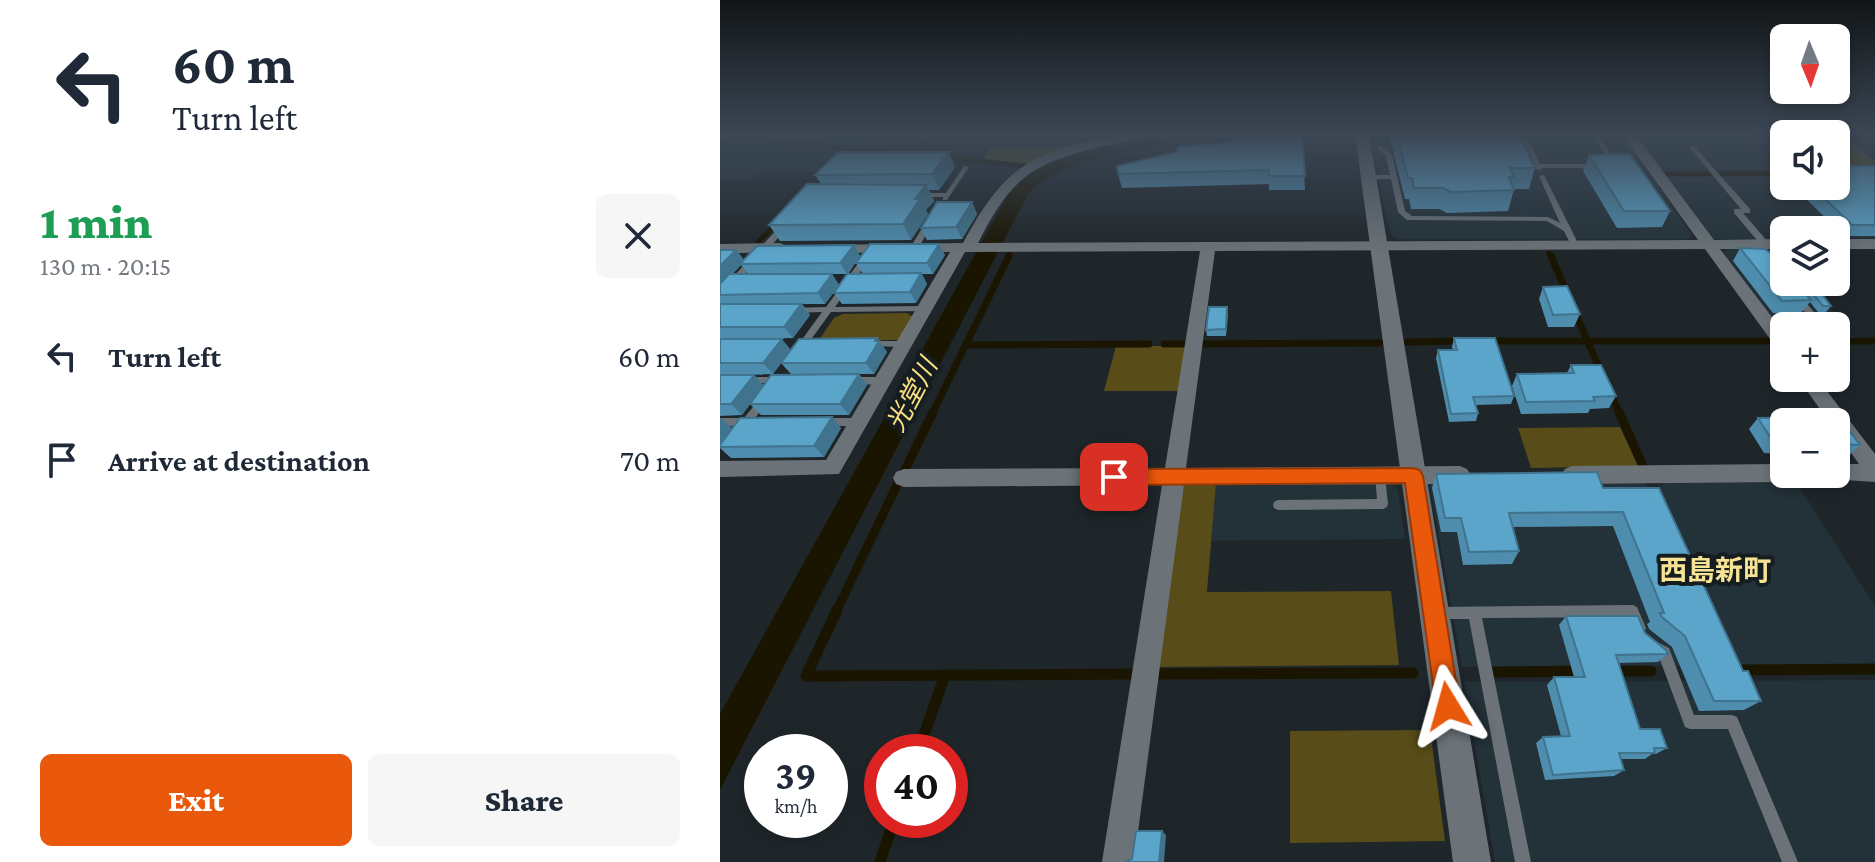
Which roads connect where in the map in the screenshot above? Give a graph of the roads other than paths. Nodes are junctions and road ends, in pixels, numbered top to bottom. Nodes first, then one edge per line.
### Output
1 (961, 174) edge
2 (1023, 174) edge
3 (1541, 174) edge
4 (1658, 174) edge
5 (1715, 174) edge
6 (1369, 177) joint
7 (1394, 177) joint
8 (904, 195) edge
9 (948, 195) junction
10 (794, 216) edge
11 (1571, 238) junction
12 (1709, 244) junction
13 (1850, 244) edge
14 (1875, 244) edge
15 (1208, 246) junction
16 (1379, 246) junction
17 (1770, 246) edge
18 (874, 248) junction
19 (914, 248) junction
20 (964, 248) junction
21 (1761, 248) junction
22 (720, 249) edge
23 (764, 249) junction
24 (851, 279) junction
25 (866, 279) edge
26 (735, 280) junction
27 (750, 280) edge
28 (837, 280) dead end
29 (720, 296) edge
30 (1797, 296) edge
31 (924, 309) junction
32 (782, 310) edge
33 (829, 310) junction
34 (1809, 312) edge
35 (1770, 327) edge
36 (790, 344) dead end
37 (804, 344) junction
38 (818, 344) edge
39 (861, 344) edge
40 (904, 344) junction
41 (795, 356) edge
42 (786, 368) edge
43 (720, 380) edge
44 (777, 380) junction
45 (793, 380) edge
46 (838, 380) edge
47 (884, 380) junction
48 (1817, 392) edge
49 (720, 422) edge
50 (747, 422) junction
51 (761, 422) edge
52 (817, 422) edge
53 (859, 422) junction
54 (738, 434) edge
55 (720, 469) edge
56 (1875, 471) edge
57 (1850, 472) edge
58 (1770, 473) edge
59 (1475, 475) edge
60 (1552, 475) edge
61 (1380, 476) junction
62 (1413, 476) junction
63 (1174, 477) junction
64 (904, 478) dead end
65 (1278, 505) dead end
66 (1474, 612) junction
67 (1434, 613) junction
68 (1118, 862) edge
69 (1472, 862) edge
70 (1523, 862) edge
71 (1790, 862) edge

1 - 9 lane
2 - 20 street
3 - 11 lane
4 - 12 street
5 - 21 lane
6 - 7 lane
6 - 16 street
7 - 11 lane
8 - 9 lane
9 - 19 lane
10 - 23 lane
11 - 12 street
11 - 16 street
12 - 21 street
12 - 35 street
13 - 14 street
15 - 16 street
15 - 20 street
15 - 63 street
16 - 62 street
17 - 21 street
18 - 19 street
18 - 23 street
18 - 24 lane
19 - 20 street
20 - 31 street
22 - 23 street
23 - 26 lane
24 - 25 lane
24 - 28 lane
24 - 33 lane
26 - 27 lane
26 - 29 lane
30 - 34 lane
31 - 33 lane
31 - 40 street
32 - 33 lane
33 - 37 lane
36 - 37 lane
37 - 38 lane
37 - 41 lane
39 - 40 lane
40 - 47 street
42 - 44 lane
43 - 44 lane
44 - 45 lane
44 - 50 lane
46 - 47 lane
47 - 53 street
48 - 56 street
49 - 50 lane
50 - 51 lane
50 - 54 lane
52 - 53 lane
53 - 55 street
56 - 57 street
58 - 60 street
59 - 62 street
61 - 62 street
61 - 63 street
61 - 65 lane
62 - 67 street
63 - 64 street
63 - 68 street
66 - 67 lane
66 - 70 lane
66 - 71 lane
67 - 69 street

